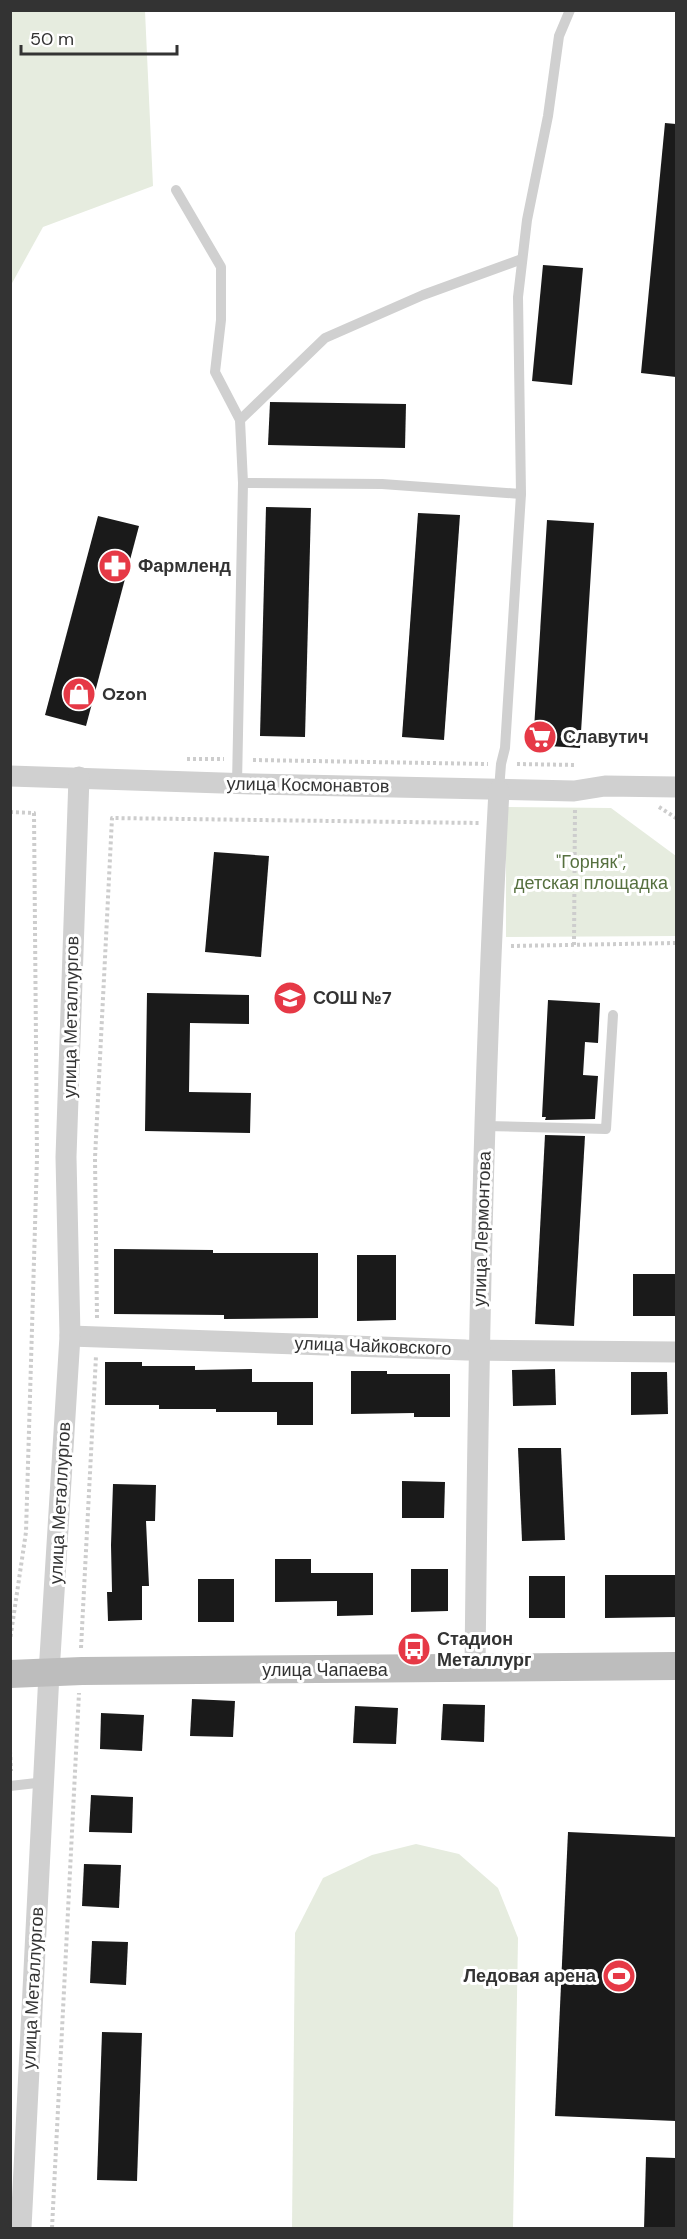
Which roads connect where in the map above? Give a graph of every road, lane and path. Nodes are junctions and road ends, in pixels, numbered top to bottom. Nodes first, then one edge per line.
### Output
1 (570, 10) edge
2 (176, 190) dead end
3 (522, 259) junction
4 (240, 420) junction
5 (243, 483) junction
6 (520, 494) junction
7 (182, 759) dead end
8 (239, 760) junction
9 (501, 764) junction
10 (576, 765) dead end
11 (10, 776) edge
12 (78, 777) junction
13 (237, 784) junction
14 (676, 787) edge
15 (499, 790) junction
16 (575, 808) dead end
17 (10, 812) edge
18 (483, 823) dead end
19 (676, 943) edge
20 (574, 945) junction
21 (508, 946) dead end
22 (613, 1015) dead end
23 (485, 1126) junction
24 (70, 1336) junction
25 (97, 1337) junction
26 (479, 1350) junction
27 (676, 1353) edge
28 (10, 1640) edge
29 (80, 1652) dead end
30 (676, 1666) edge
31 (475, 1668) junction
32 (49, 1673) junction
33 (10, 1674) edge
34 (80, 1686) dead end
35 (45, 1782) junction
36 (10, 1786) edge
37 (21, 2229) edge
38 (52, 2229) edge

1 - 3 lane
2 - 4 lane
3 - 4 lane
3 - 6 lane
4 - 5 lane
5 - 6 lane
5 - 8 lane
6 - 9 lane
7 - 8 path
8 - 9 path
8 - 13 lane
9 - 10 path
9 - 15 lane
11 - 12 street, улица Космонавтов
12 - 13 street, улица Космонавтов
12 - 24 street, улица Металлургов
13 - 15 street, улица Космонавтов
14 - 15 street, улица Космонавтов
15 - 23 street, улица Лермонтова
16 - 20 path
17 - 28 path
18 - 25 path
19 - 20 path
20 - 21 path
22 - 23 lane
23 - 26 street, улица Лермонтова
24 - 25 street, улица Чайковского
24 - 32 street, улица Металлургов
25 - 26 street, улица Чайковского
25 - 29 path
26 - 27 street, улица Чайковского
26 - 31 street, улица Лермонтова
30 - 31 street, улица Чапаева
31 - 32 street, улица Чапаева
32 - 33 street, улица Чапаева
32 - 35 street, улица Металлургов
34 - 38 path
35 - 36 lane
35 - 37 street, улица Металлургов

